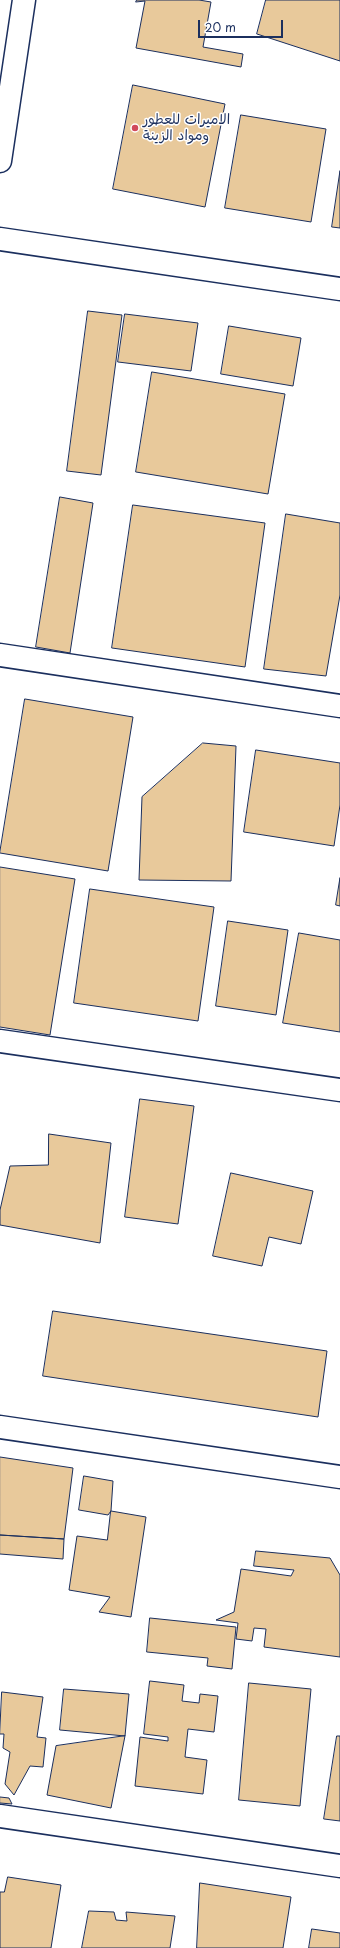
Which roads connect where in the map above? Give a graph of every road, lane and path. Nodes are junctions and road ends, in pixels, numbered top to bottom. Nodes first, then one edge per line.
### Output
1 (24, 0) edge
2 (0, 161) edge
3 (0, 239) edge
4 (340, 289) edge
5 (0, 655) edge
6 (340, 706) edge
7 (0, 1041) edge
8 (340, 1090) edge
9 (0, 1427) edge
10 (340, 1477) edge
11 (0, 1816) edge
12 (340, 1866) edge

1 - 2 main road
3 - 4 main road
5 - 6 main road
7 - 8 main road
9 - 10 main road
11 - 12 main road

